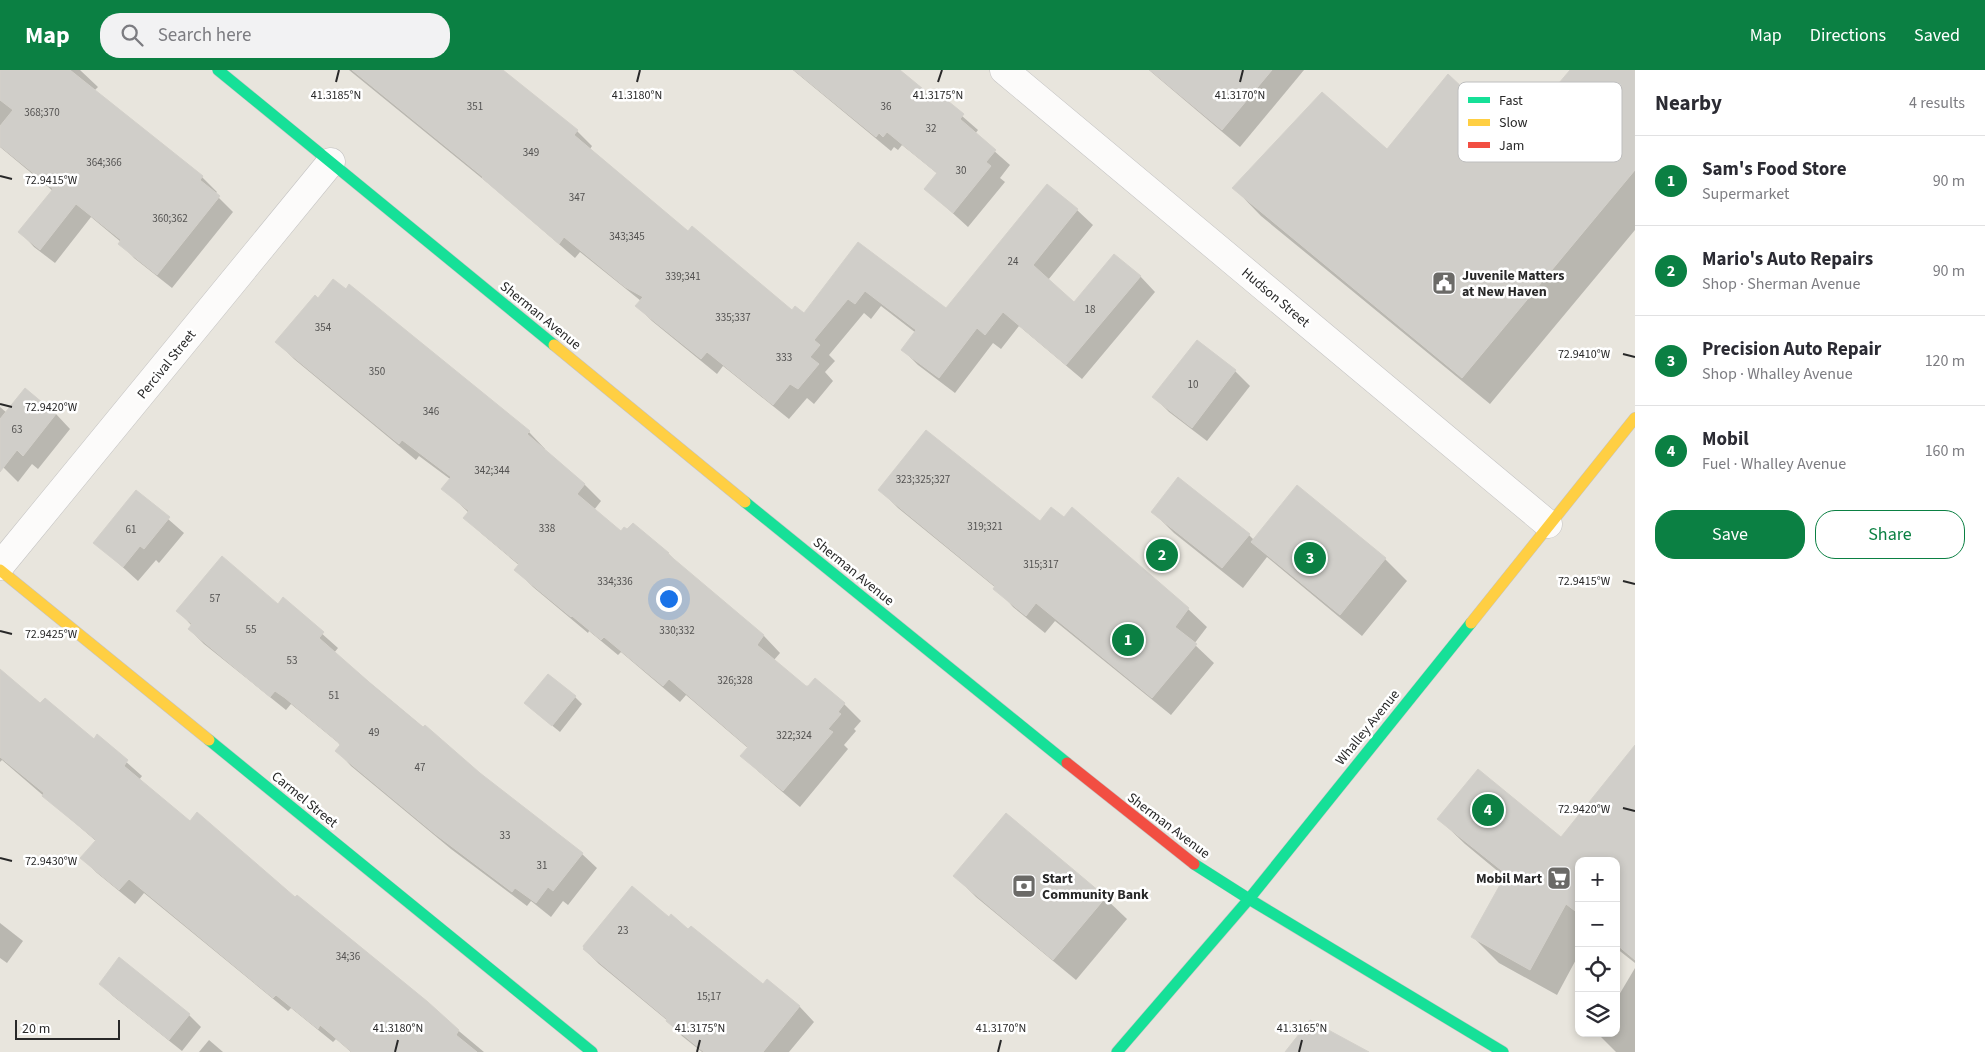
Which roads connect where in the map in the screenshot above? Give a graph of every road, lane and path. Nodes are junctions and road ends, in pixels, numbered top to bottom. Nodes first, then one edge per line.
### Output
1 (218, 70) edge
2 (1004, 70) edge
3 (331, 162) junction
4 (1635, 418) edge
5 (1548, 524) junction
6 (0, 566) edge
7 (0, 570) edge
8 (1249, 899) junction
9 (592, 1052) edge
10 (1118, 1052) edge
11 (1503, 1052) edge

1 - 3 main road, Sherman Avenue
2 - 5 street, Hudson Street
3 - 6 street, Percival Street
3 - 8 main road, Sherman Avenue
4 - 5 main road, Whalley Avenue
5 - 8 main road, Whalley Avenue
7 - 9 main road, Carmel Street
8 - 10 main road, Whalley Avenue
8 - 11 main road, Sherman Avenue

